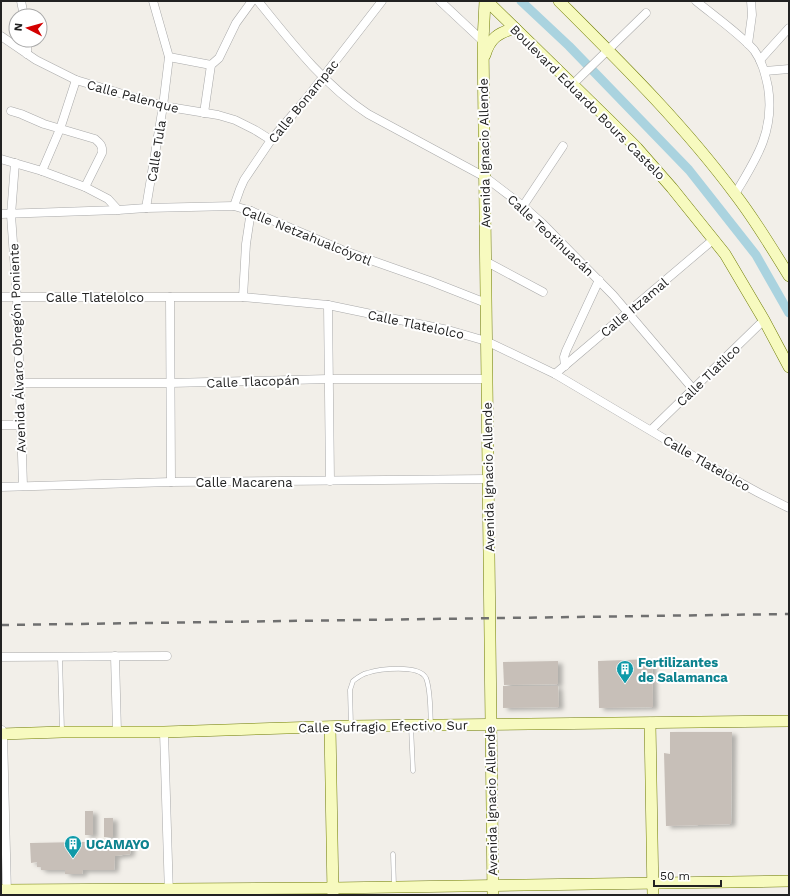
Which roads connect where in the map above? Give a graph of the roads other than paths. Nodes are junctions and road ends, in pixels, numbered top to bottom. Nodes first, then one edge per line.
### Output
1 (153, 1) edge
2 (252, 1) edge
3 (258, 1) edge
4 (382, 1) edge
5 (440, 1) edge
6 (486, 1) edge
7 (560, 1) edge
8 (696, 1) edge
9 (751, 1) edge
10 (646, 13) dead end
11 (515, 28) junction
12 (789, 28) edge
13 (1, 36) edge
14 (485, 44) junction
15 (748, 44) junction
16 (27, 48) edge
17 (605, 52) junction
18 (27, 54) junction
19 (169, 57) junction
20 (760, 60) junction
21 (211, 65) junction
22 (789, 69) edge
23 (765, 71) junction
24 (323, 78) junction
25 (76, 80) junction
26 (575, 82) junction
27 (163, 106) junction
28 (11, 111) dead end
29 (204, 113) junction
30 (60, 129) junction
31 (271, 140) junction
32 (564, 146) dead end
33 (1, 159) edge
34 (16, 163) junction
35 (42, 172) junction
36 (485, 178) junction
37 (85, 187) junction
38 (735, 194) junction
39 (234, 206) junction
40 (523, 206) junction
41 (146, 208) junction
42 (118, 210) junction
43 (251, 211) junction
44 (1, 214) edge
45 (11, 214) junction
46 (714, 239) junction
47 (485, 261) junction
48 (789, 276) edge
49 (599, 280) junction
50 (543, 292) dead end
51 (1, 297) edge
52 (170, 297) junction
53 (243, 297) junction
54 (17, 298) junction
55 (486, 303) junction
56 (328, 305) junction
57 (627, 312) junction
58 (764, 320) junction
59 (486, 341) junction
60 (565, 366) junction
61 (789, 367) edge
62 (555, 374) junction
63 (328, 379) junction
64 (487, 379) junction
65 (20, 383) junction
66 (171, 383) junction
67 (693, 389) junction
68 (1, 425) edge
69 (20, 425) junction
70 (651, 430) junction
71 (488, 479) junction
72 (330, 481) junction
73 (170, 482) junction
74 (23, 486) junction
75 (1, 487) edge
76 (789, 508) edge
77 (115, 656) junction
78 (167, 656) dead end
79 (1, 657) edge
80 (60, 657) junction
81 (789, 721) edge
82 (650, 723) junction
83 (490, 724) junction
84 (411, 725) junction
85 (431, 725) junction
86 (351, 726) junction
87 (330, 727) junction
88 (62, 732) junction
89 (117, 732) junction
90 (164, 732) junction
91 (2, 733) edge
92 (413, 771) dead end
93 (393, 854) dead end
94 (789, 881) edge
95 (653, 883) junction
96 (394, 886) junction
97 (493, 890) edge
98 (5, 892) edge
99 (170, 892) edge
100 (333, 892) edge
101 (653, 895) edge

1 - 19 street, Calle Tula
2 - 21 street
3 - 24 street, Calle Teotihuacán
4 - 24 street, Calle Bonampac
5 - 14 street
6 - 11 street, Boulevard Eduardo Bours Castelo
6 - 14 street, Avenida Ignacio Allende
7 - 17 street
8 - 15 street
9 - 15 street
10 - 17 street
11 - 14 street
11 - 26 street, Boulevard Eduardo Bours Castelo
12 - 20 street
13 - 18 street, Calle Palenque
14 - 36 street, Avenida Ignacio Allende
15 - 20 street
16 - 18 street
17 - 26 street
17 - 38 street
18 - 25 street, Calle Palenque
19 - 21 street
19 - 27 street, Calle Tula
20 - 23 street
21 - 29 street
22 - 23 street
23 - 38 street
24 - 31 street, Calle Bonampac
24 - 36 street, Calle Teotihuacán
25 - 27 street, Calle Palenque
25 - 30 street
26 - 46 street, Boulevard Eduardo Bours Castelo
27 - 29 street, Calle Palenque
27 - 41 street, Calle Tula
28 - 30 street
29 - 31 street, Calle Palenque
30 - 35 street
30 - 37 street
31 - 39 street, Calle Bonampac
32 - 40 street
33 - 34 street
34 - 35 street
34 - 45 street, Avenida Álvaro Obregón Poniente
35 - 37 street
36 - 40 street, Calle Teotihuacán
36 - 47 street, Avenida Ignacio Allende
37 - 42 street
38 - 48 street
39 - 41 street, Calle Netzahualcóyotl
39 - 43 street, Calle Netzahualcóyotl
40 - 49 street, Calle Teotihuacán
41 - 42 street, Calle Netzahualcóyotl
42 - 45 street, Calle Netzahualcóyotl
43 - 53 street
43 - 55 street, Calle Netzahualcóyotl
44 - 45 street, Calle Netzahualcóyotl
45 - 54 street, Avenida Álvaro Obregón Poniente
46 - 57 street, Calle Itzamal
46 - 58 street, Boulevard Eduardo Bours Castelo
47 - 50 street
47 - 55 street, Avenida Ignacio Allende
49 - 57 street, Calle Teotihuacán
49 - 60 street
51 - 54 street, Calle Tlatelolco
52 - 53 street, Calle Tlatelolco
52 - 54 street, Calle Tlatelolco
52 - 66 street
53 - 56 street, Calle Tlatelolco
54 - 65 street, Avenida Álvaro Obregón Poniente
55 - 59 street, Avenida Ignacio Allende
56 - 59 street, Calle Tlatelolco
56 - 63 street
57 - 60 street, Calle Itzamal
57 - 67 street, Calle Teotihuacán
58 - 61 street, Boulevard Eduardo Bours Castelo
58 - 67 street, Calle Tlatilco
59 - 62 street, Calle Tlatelolco
59 - 64 street, Avenida Ignacio Allende
60 - 62 street, Calle Itzamal
62 - 70 street, Calle Tlatelolco
63 - 64 street, Calle Tlacopán
63 - 66 street, Calle Tlacopán
63 - 72 street
64 - 71 street, Avenida Ignacio Allende
65 - 66 street, Calle Tlacopán
65 - 69 street, Avenida Álvaro Obregón Poniente
66 - 73 street
67 - 70 street, Calle Tlatilco
68 - 69 street
69 - 74 street, Avenida Álvaro Obregón Poniente
70 - 76 street, Calle Tlatelolco
71 - 72 street, Calle Macarena
71 - 83 street, Avenida Ignacio Allende
72 - 73 street, Calle Macarena
73 - 74 street, Calle Macarena
74 - 75 street, Calle Macarena
77 - 78 street
77 - 80 street
77 - 89 street
79 - 80 street
80 - 88 lane
81 - 82 street, Calle Sufragio Efectivo Sur
82 - 83 street, Calle Sufragio Efectivo Sur
82 - 95 street
83 - 85 street, Calle Sufragio Efectivo Sur
83 - 97 street, Avenida Ignacio Allende
84 - 85 street, Calle Sufragio Efectivo Sur
84 - 86 street, Calle Sufragio Efectivo Sur
84 - 92 lane
85 - 86 lane
86 - 87 street, Calle Sufragio Efectivo Sur
87 - 90 street, Calle Sufragio Efectivo Sur
87 - 100 street
88 - 89 street, Calle Sufragio Efectivo Sur
88 - 91 street, Calle Sufragio Efectivo Sur
89 - 90 street, Calle Sufragio Efectivo Sur
90 - 99 street
91 - 98 street
93 - 96 lane
94 - 95 street
95 - 97 street
95 - 101 street
96 - 97 street
96 - 100 street
98 - 99 street
99 - 100 street

